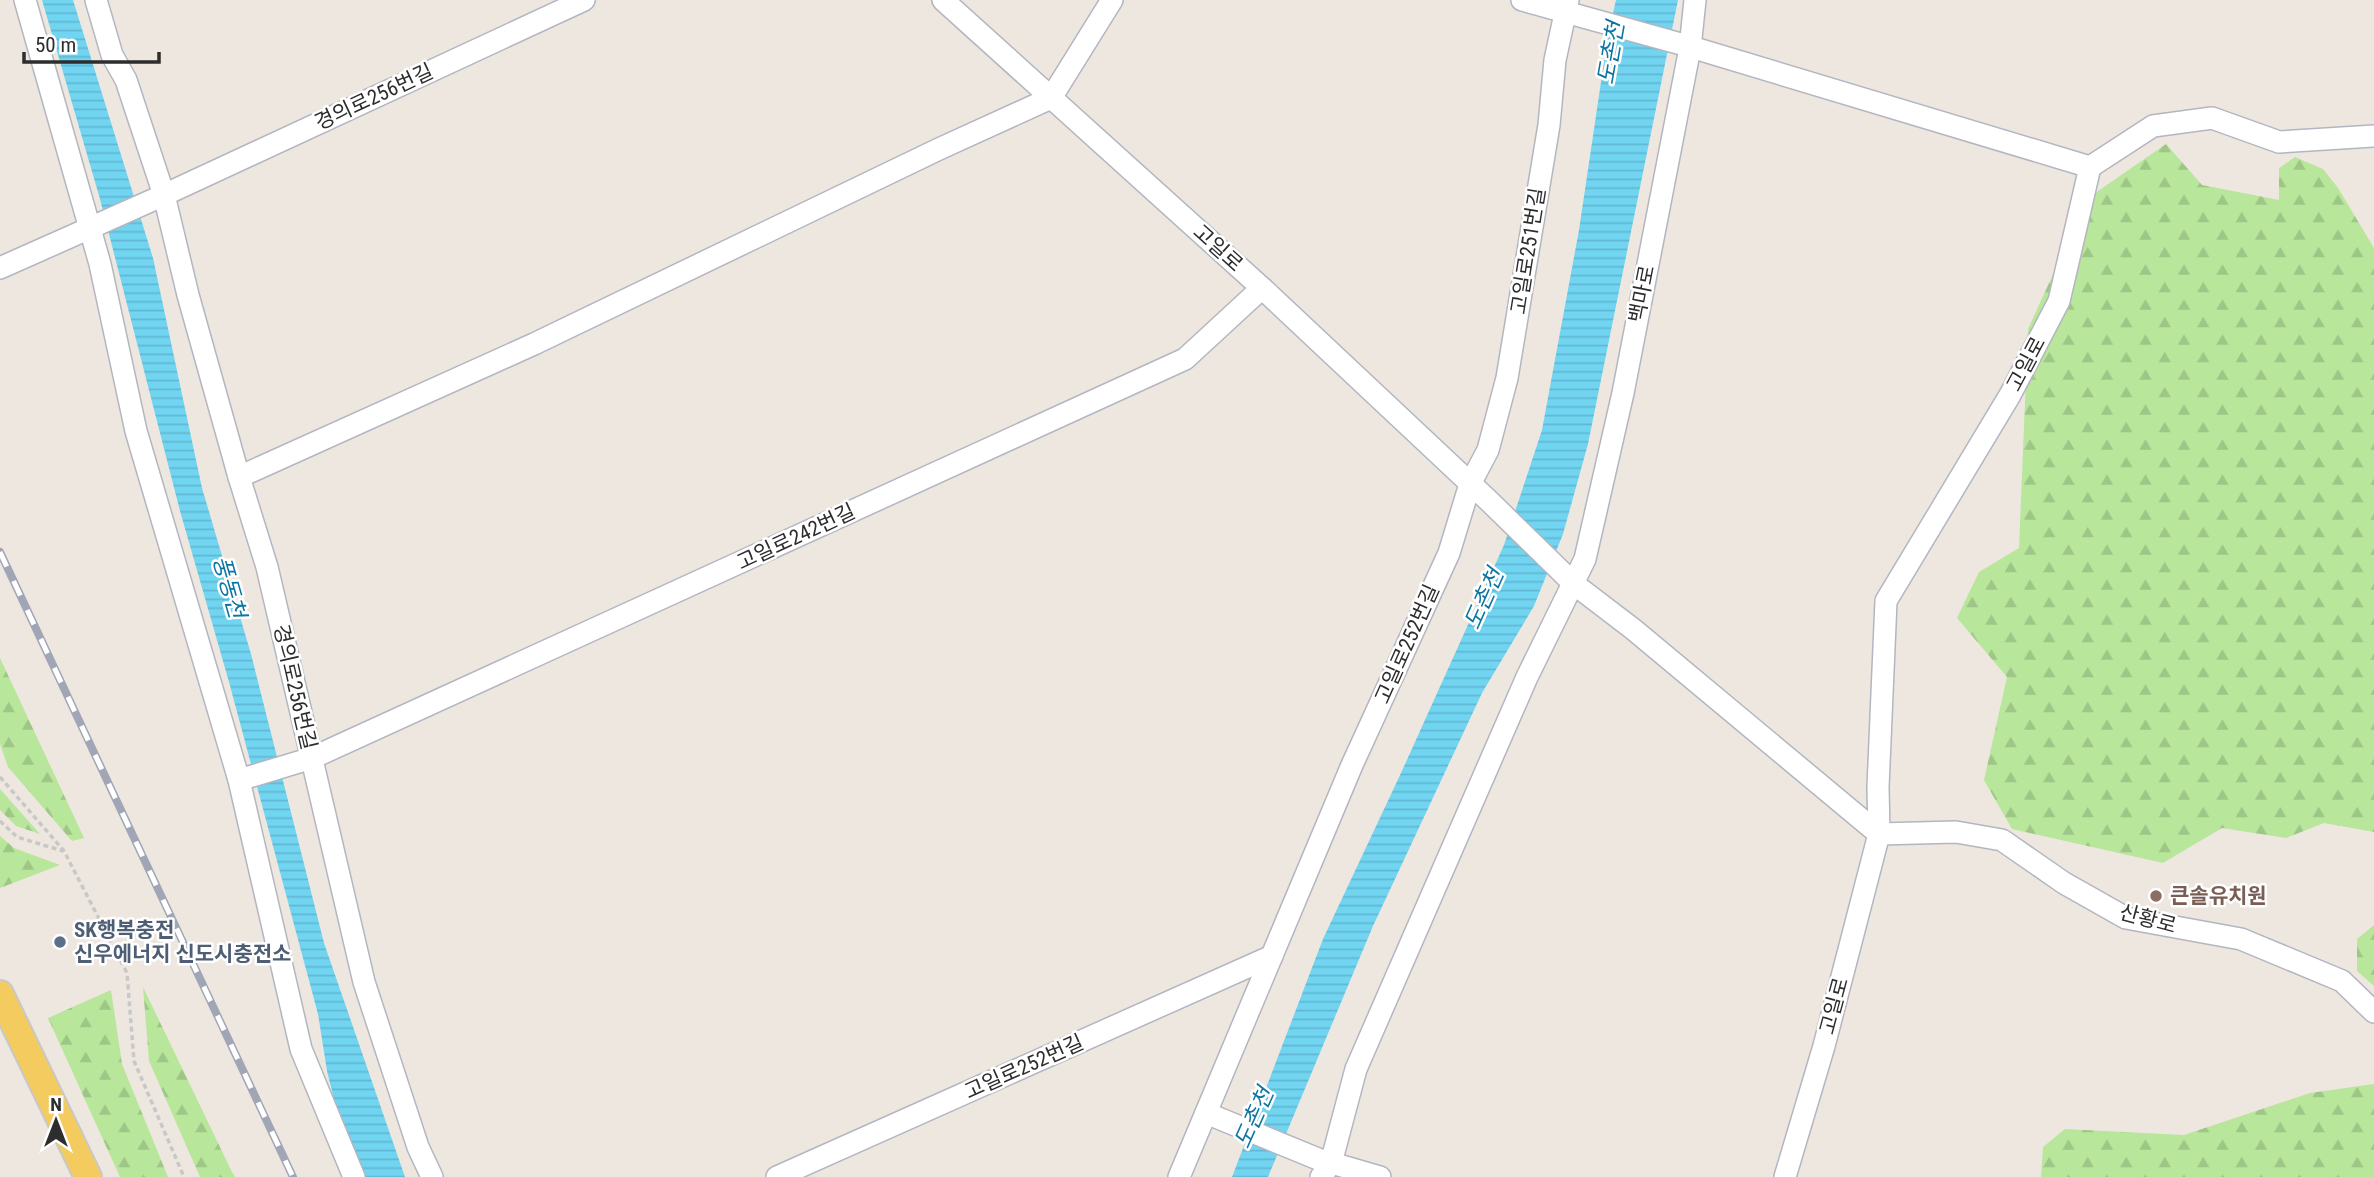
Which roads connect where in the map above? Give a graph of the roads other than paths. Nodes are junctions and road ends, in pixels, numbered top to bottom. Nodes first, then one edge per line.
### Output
1 (25, 0) edge
2 (96, 0) edge
3 (584, 0) edge
4 (943, 0) edge
5 (1112, 0) edge
6 (1522, 0) edge
7 (1695, 0) edge
8 (1566, 7) edge
9 (1686, 46) junction
10 (1051, 98) junction
11 (2374, 136) edge
12 (2090, 167) junction
13 (156, 198) junction
14 (97, 224) junction
15 (0, 268) edge
16 (1262, 288) junction
17 (239, 477) junction
18 (1471, 484) junction
19 (1568, 578) junction
20 (305, 761) junction
21 (243, 778) junction
22 (1880, 834) junction
23 (1272, 956) junction
24 (0, 994) edge
25 (2374, 1012) edge
26 (0, 1030) edge
27 (1206, 1113) junction
28 (1324, 1166) edge
29 (71, 1177) edge
30 (88, 1177) edge
31 (354, 1177) edge
32 (432, 1177) edge
33 (777, 1177) edge
34 (1179, 1177) edge
35 (1380, 1177) edge
36 (1785, 1177) edge

1 - 14 street
2 - 13 street
3 - 13 street, 경의로256번길
4 - 10 street, 고일로
5 - 10 street
6 - 8 street
7 - 9 street, 백마로
8 - 9 street
8 - 18 street, 고일로251번길
9 - 12 street
9 - 19 street, 백마로
10 - 16 street, 고일로
10 - 17 street
11 - 12 street
12 - 22 street, 고일로
13 - 14 street
13 - 17 street, 경의로256번길
14 - 15 street
14 - 21 street
16 - 18 street, 고일로
16 - 20 street, 고일로242번길
17 - 20 street, 경의로256번길
18 - 19 street, 고일로
18 - 23 street, 고일로252번길
19 - 22 street
19 - 28 street, 백마로
20 - 21 street, 고일로242번길
20 - 32 street, 경의로256번길
21 - 31 street
22 - 25 street, 산황로
22 - 36 street, 고일로
23 - 27 street, 고일로252번길
23 - 33 street, 고일로252번길
24 - 30 main road
26 - 29 main road
27 - 28 street
27 - 34 street, 고일로252번길
28 - 35 street

